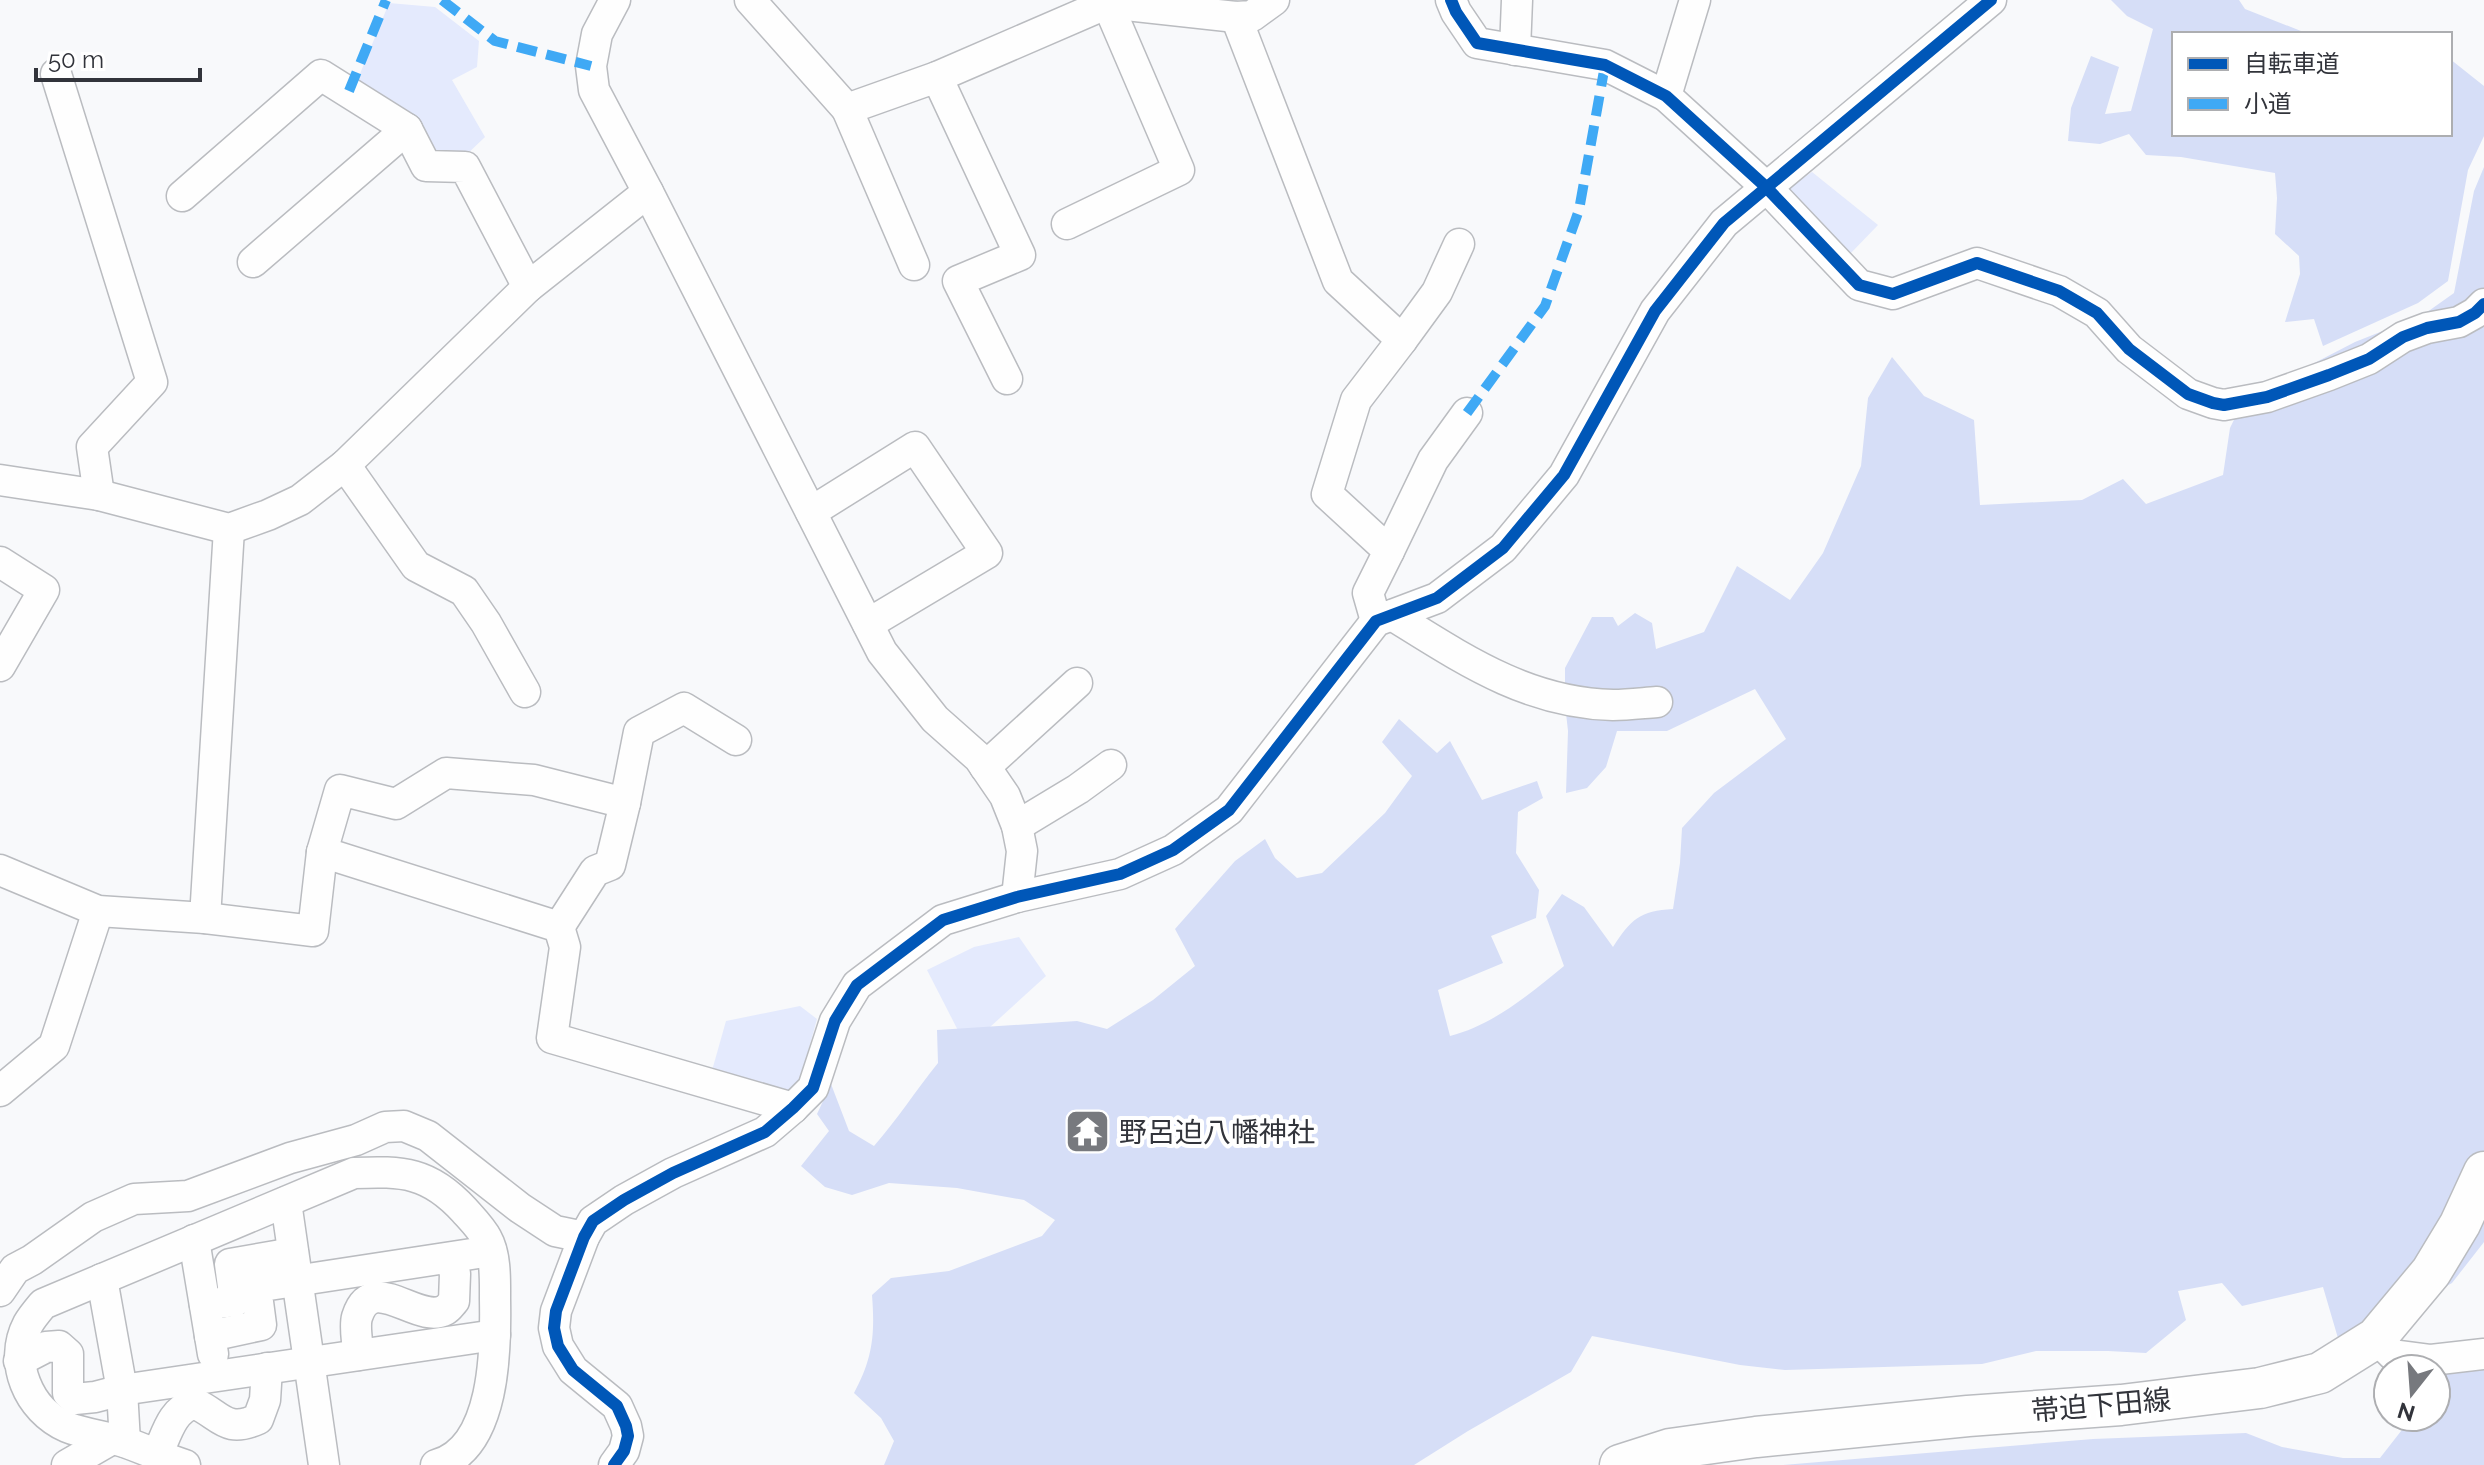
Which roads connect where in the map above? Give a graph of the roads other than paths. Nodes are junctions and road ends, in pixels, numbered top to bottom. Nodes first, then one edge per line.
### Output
1 (615, 0) edge
2 (750, 0) edge
3 (1274, 0) edge
4 (1451, 0) edge
5 (1517, 0) edge
6 (1695, 0) edge
7 (1991, 0) edge
8 (1107, 2) edge
9 (1236, 17) junction
10 (1515, 50) junction
11 (56, 74) dead end
12 (937, 77) junction
13 (1666, 96) junction
14 (847, 109) junction
15 (407, 129) junction
16 (1766, 187) junction
17 (648, 192) junction
18 (182, 196) dead end
19 (1067, 224) dead end
20 (1459, 244) dead end
21 (253, 262) dead end
22 (914, 265) dead end
23 (528, 287) junction
24 (2484, 304) edge
25 (1402, 340) junction
26 (1007, 379) dead end
27 (1467, 413) dead end
28 (345, 465) junction
29 (0, 480) edge
30 (99, 495) junction
31 (811, 512) junction
32 (229, 529) junction
33 (1389, 551) junction
34 (0, 562) edge
35 (1384, 618) junction
36 (868, 624) junction
37 (0, 666) edge
38 (1077, 683) dead end
39 (525, 692) dead end
40 (1657, 702) dead end
41 (736, 740) dead end
42 (1111, 765) dead end
43 (985, 767) junction
44 (625, 803) junction
45 (1017, 826) junction
46 (322, 852) junction
47 (0, 870) edge
48 (1017, 897) junction
49 (98, 911) junction
50 (205, 918) junction
51 (559, 927) junction
52 (0, 1091) edge
53 (793, 1108) junction
54 (2484, 1172) edge
55 (286, 1202) junction
56 (584, 1237) junction
57 (194, 1240) junction
58 (491, 1251) junction
59 (451, 1258) junction
60 (295, 1266) junction
61 (102, 1279) junction
62 (0, 1291) edge
63 (205, 1305) junction
64 (495, 1335) junction
65 (210, 1336) junction
66 (2376, 1338) junction
67 (2484, 1354) edge
68 (14, 1355) edge
69 (358, 1355) junction
70 (308, 1362) junction
71 (267, 1368) junction
72 (216, 1375) junction
73 (122, 1390) junction
74 (119, 1441) junction
75 (171, 1460) edge
76 (448, 1462) edge
77 (67, 1465) edge
78 (324, 1465) edge
79 (614, 1465) edge
80 (1620, 1465) edge

1 - 17 street
2 - 14 street
3 - 9 street
4 - 10 street
5 - 10 street
6 - 13 street
7 - 16 street
8 - 9 street
8 - 12 street
8 - 19 street
9 - 25 street
10 - 13 street
11 - 30 street
12 - 14 street
12 - 26 street
13 - 16 street
14 - 22 street
15 - 18 street
15 - 21 street
15 - 23 street
16 - 24 street
16 - 35 street
17 - 23 street
17 - 31 street
20 - 25 street
23 - 28 street
25 - 33 street
27 - 33 street
28 - 32 street
28 - 39 street
29 - 30 street
30 - 32 street
31 - 36 street
31 - 36 street
32 - 50 street
33 - 35 street
34 - 37 street
35 - 40 street
35 - 48 street
36 - 43 street
38 - 43 street
41 - 44 street
42 - 45 street
43 - 45 street
44 - 46 street
44 - 51 street
45 - 48 street
46 - 50 street
46 - 51 street
47 - 49 street
48 - 53 street
49 - 50 street
49 - 52 street
51 - 53 street
53 - 56 street
54 - 66 main road, 帯迫下田線
55 - 57 street
55 - 58 street
55 - 60 street
56 - 62 street
56 - 79 street
57 - 61 street
57 - 63 street
58 - 59 street
58 - 64 street
59 - 60 street
59 - 69 street
60 - 63 street
60 - 65 street
60 - 70 street
61 - 68 street
61 - 73 street
63 - 65 street
64 - 69 street
64 - 76 street
65 - 72 street
66 - 67 street
66 - 80 main road, 帯迫下田線
68 - 73 street
68 - 74 street
69 - 70 street
70 - 71 street
70 - 78 street
71 - 72 street
71 - 75 street
72 - 73 street
73 - 74 street
74 - 75 street
74 - 77 street

